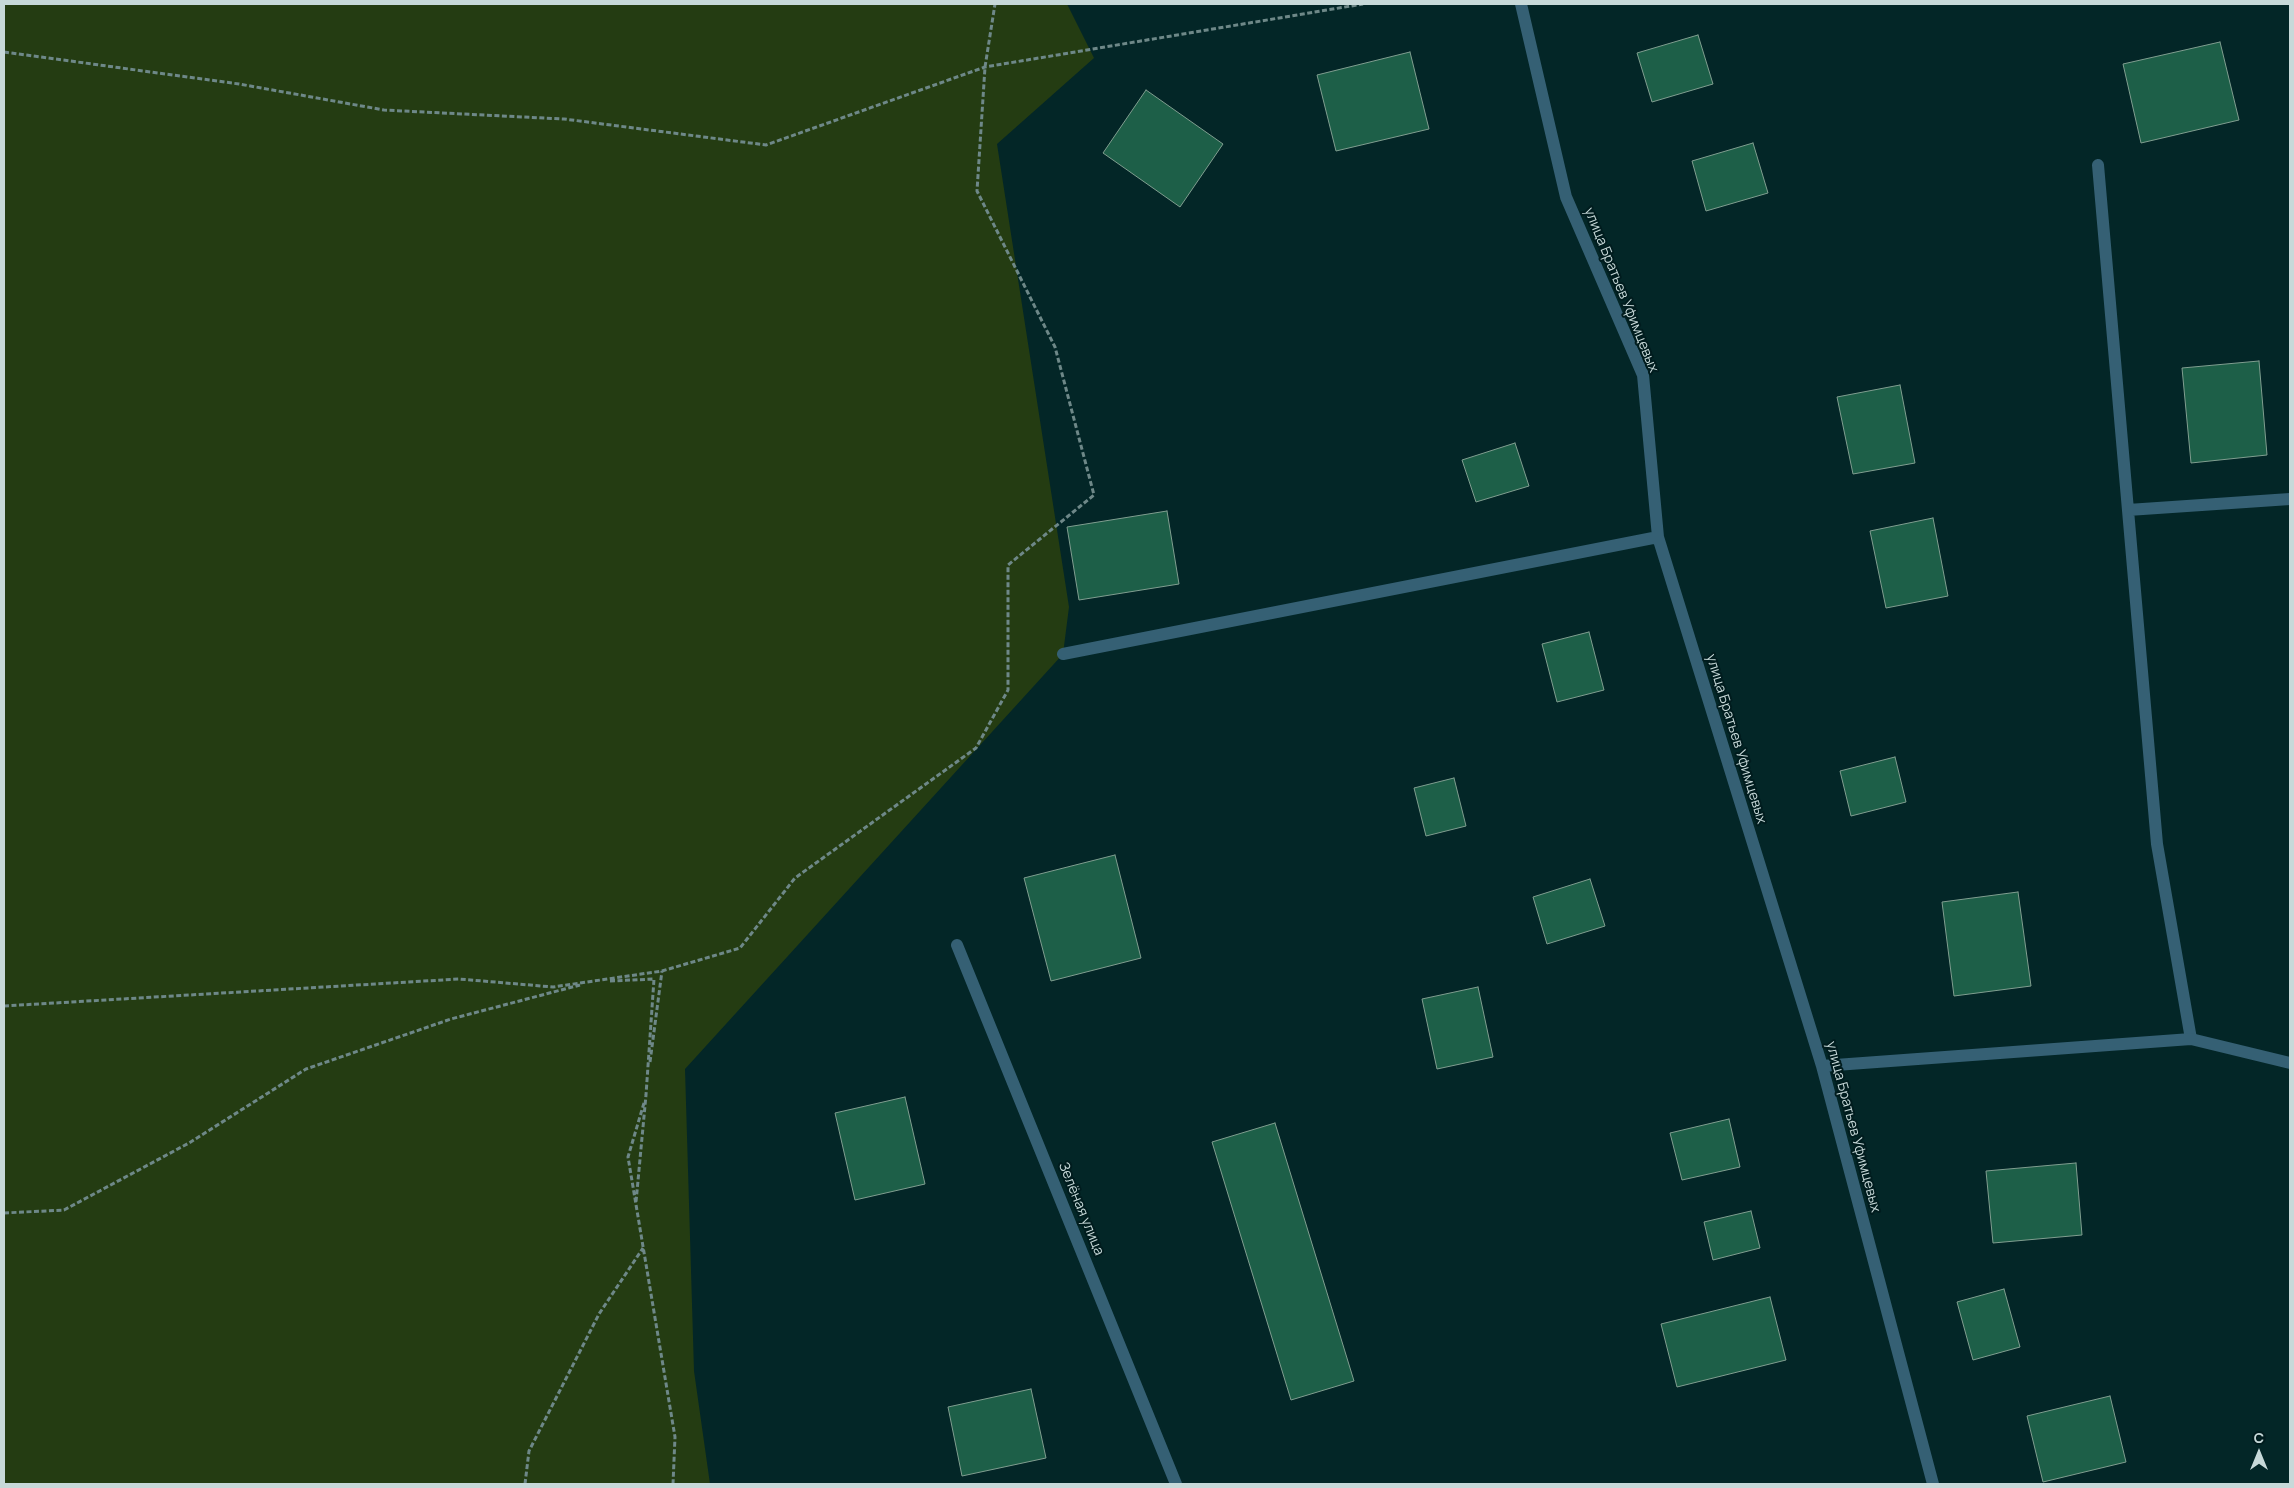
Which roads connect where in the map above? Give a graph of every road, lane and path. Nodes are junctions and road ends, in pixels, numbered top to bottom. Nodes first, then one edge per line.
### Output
1 (994, 4) edge
2 (1363, 4) edge
3 (1521, 4) edge
4 (4, 52) edge
5 (985, 67) junction
6 (2098, 165) dead end
7 (2290, 499) edge
8 (2128, 510) junction
9 (1658, 537) junction
10 (1063, 654) dead end
11 (958, 945) dead end
12 (662, 971) junction
13 (595, 981) junction
14 (4, 1006) edge
15 (2191, 1039) junction
16 (2290, 1063) edge
17 (1822, 1066) junction
18 (646, 1095) junction
19 (636, 1202) junction
20 (4, 1213) edge
21 (643, 1248) junction
22 (525, 1484) edge
23 (673, 1484) edge
24 (1176, 1484) edge
25 (1933, 1484) edge

1 - 5 path
2 - 5 path
3 - 9 street, улица Братьев Уфимцевых
4 - 5 path
5 - 12 path
6 - 8 street
7 - 8 street
8 - 15 street
9 - 10 street
9 - 17 street, улица Братьев Уфимцевых
11 - 24 street, Зелёная улица
12 - 13 path
12 - 18 path
13 - 14 path
13 - 18 path
13 - 20 path
15 - 16 street
15 - 17 street
17 - 25 street, улица Братьев Уфимцевых
18 - 19 path
18 - 19 path
19 - 21 path
21 - 22 path
21 - 23 path

